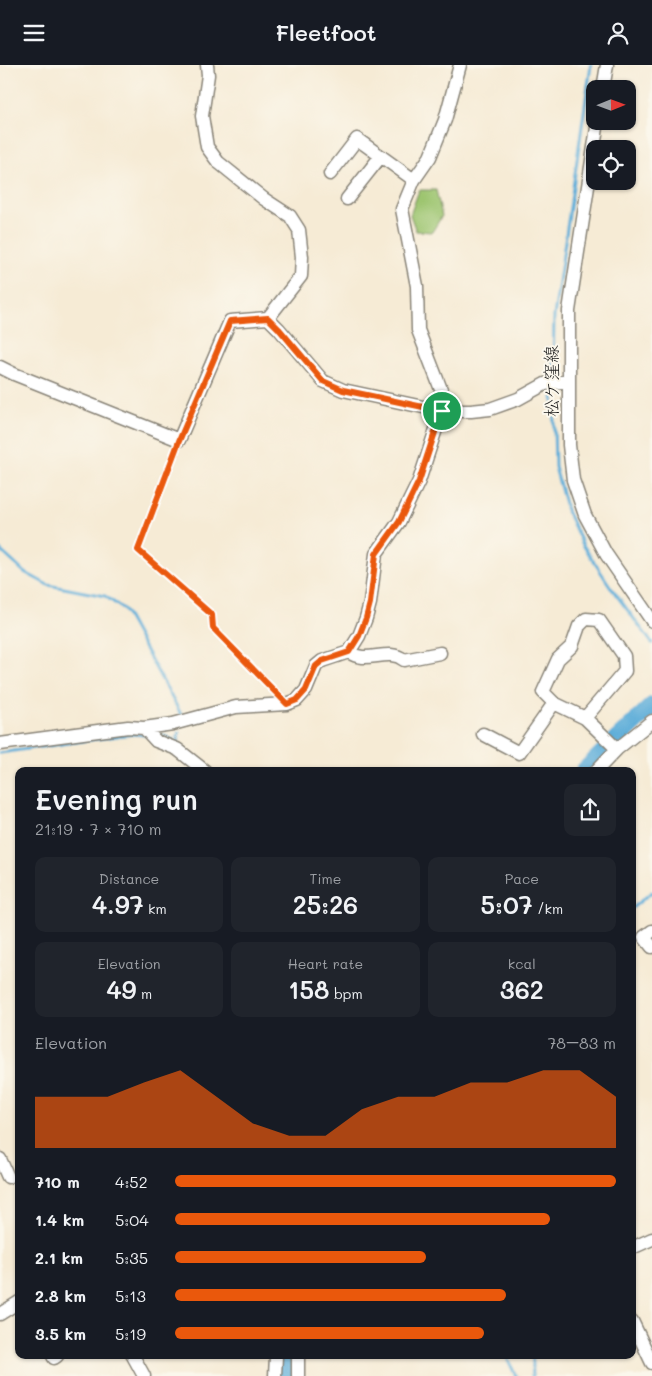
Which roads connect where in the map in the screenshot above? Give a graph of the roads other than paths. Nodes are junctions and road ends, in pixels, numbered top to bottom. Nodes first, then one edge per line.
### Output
1 (207, 65) edge
2 (460, 65) edge
3 (606, 65) edge
4 (604, 80) edge
5 (597, 130) edge
6 (381, 156) junction
7 (330, 174) dead end
8 (414, 180) junction
9 (347, 199) dead end
10 (268, 318) junction
11 (0, 367) edge
12 (564, 382) junction
13 (442, 411) junction
14 (652, 621) edge
15 (349, 652) junction
16 (440, 653) dead end
17 (554, 703) junction
18 (585, 718) junction
19 (652, 721) edge
20 (144, 728) junction
21 (483, 734) dead end
22 (0, 744) edge
23 (613, 745) junction
24 (200, 767) edge
25 (599, 767) edge
26 (652, 931) edge
27 (652, 947) edge
28 (0, 1159) edge
29 (9, 1177) edge
30 (652, 1239) edge
31 (636, 1246) edge
32 (15, 1305) edge
33 (0, 1314) edge
34 (636, 1329) edge
35 (138, 1359) edge
36 (276, 1359) edge
37 (298, 1359) edge
38 (652, 1363) edge
39 (144, 1376) edge
40 (275, 1376) edge
41 (298, 1376) edge

1 - 10 street
2 - 8 street
3 - 4 street
5 - 12 street, 松ケ窪線
6 - 7 street
6 - 8 street
6 - 9 street
8 - 13 street
10 - 11 street
10 - 13 street
12 - 13 street
12 - 14 street, 松ケ窪線
13 - 15 street
15 - 16 street
15 - 20 street
17 - 18 street
17 - 18 street
17 - 21 street
18 - 23 street
19 - 23 street
20 - 22 street
20 - 24 street
23 - 25 street
26 - 27 street
28 - 29 street
30 - 31 street
32 - 33 street
34 - 38 street
35 - 39 street
36 - 40 street
37 - 41 street

